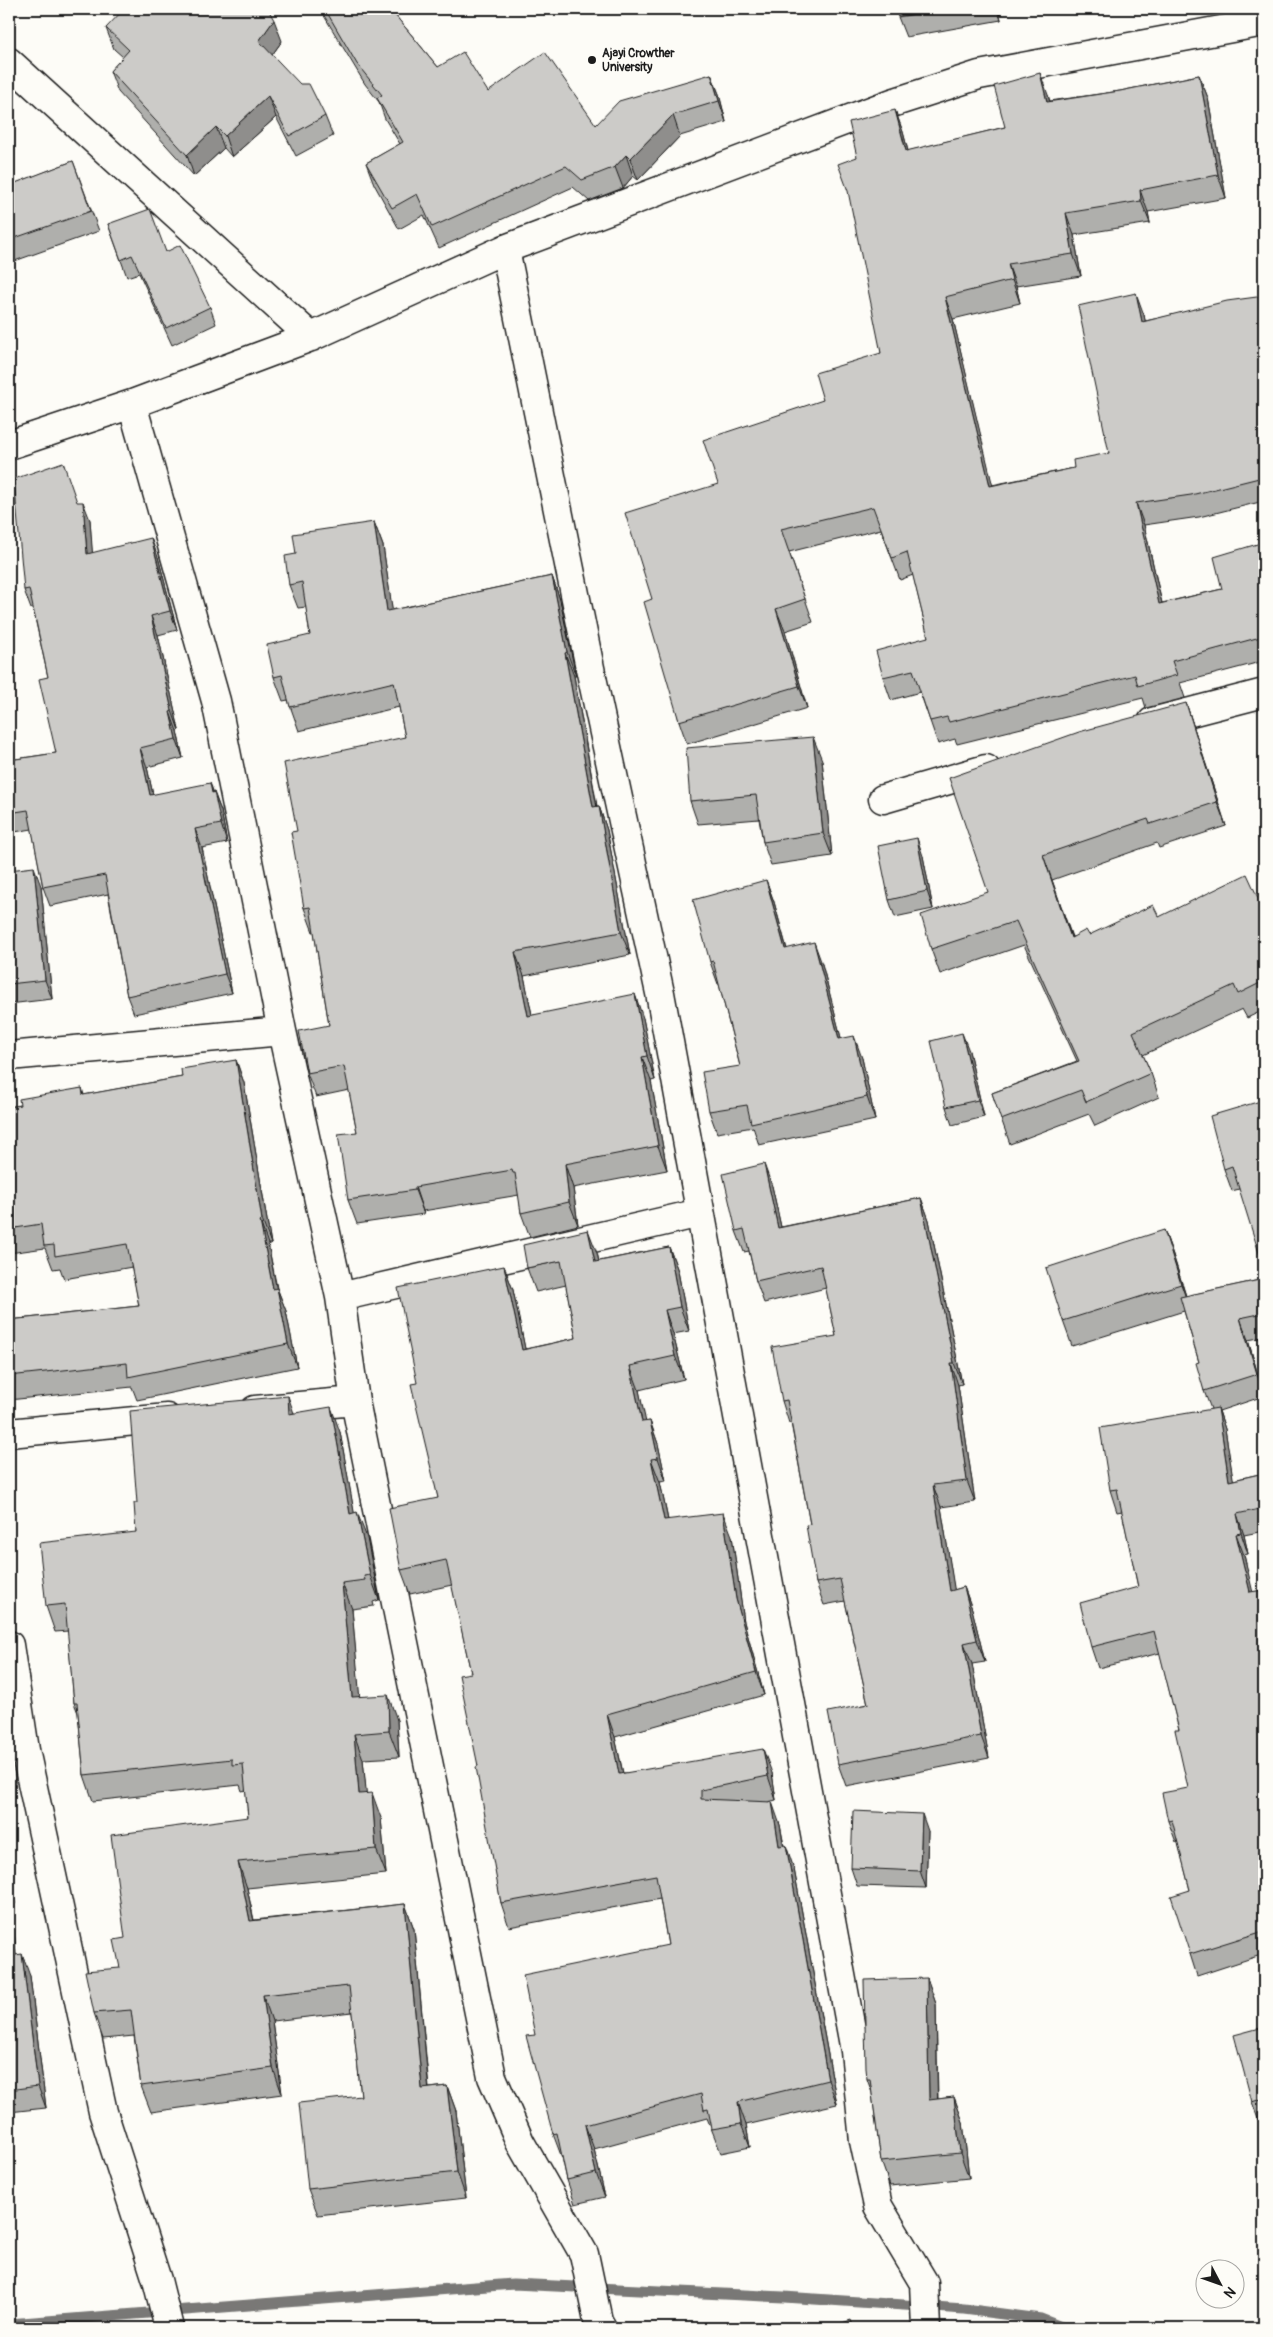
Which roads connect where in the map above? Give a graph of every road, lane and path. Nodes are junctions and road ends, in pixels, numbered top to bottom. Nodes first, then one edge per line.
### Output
1 (1229, 9) edge
2 (1264, 22) edge
3 (1210, 33) junction
4 (9, 62) edge
5 (505, 249) junction
6 (312, 337) junction
7 (132, 404) junction
8 (9, 445) edge
9 (1264, 693) edge
10 (1125, 729) edge
11 (1013, 761) edge
12 (883, 799) dead end
13 (282, 1031) junction
14 (9, 1056) edge
15 (700, 1213) junction
16 (340, 1297) junction
17 (356, 1401) junction
18 (227, 1413) edge
19 (187, 1417) edge
20 (9, 1433) edge
21 (9, 1644) edge
22 (599, 2320) edge
23 (169, 2328) edge
24 (926, 2328) edge

1 - 3 street
2 - 3 street
3 - 5 street
4 - 6 street
5 - 6 street
5 - 15 street
6 - 7 street
7 - 8 street
7 - 13 street
9 - 10 street
11 - 12 street
13 - 14 street
13 - 16 street
15 - 16 street
15 - 24 street
16 - 17 street
17 - 18 street
17 - 22 street
19 - 20 street
21 - 23 street

